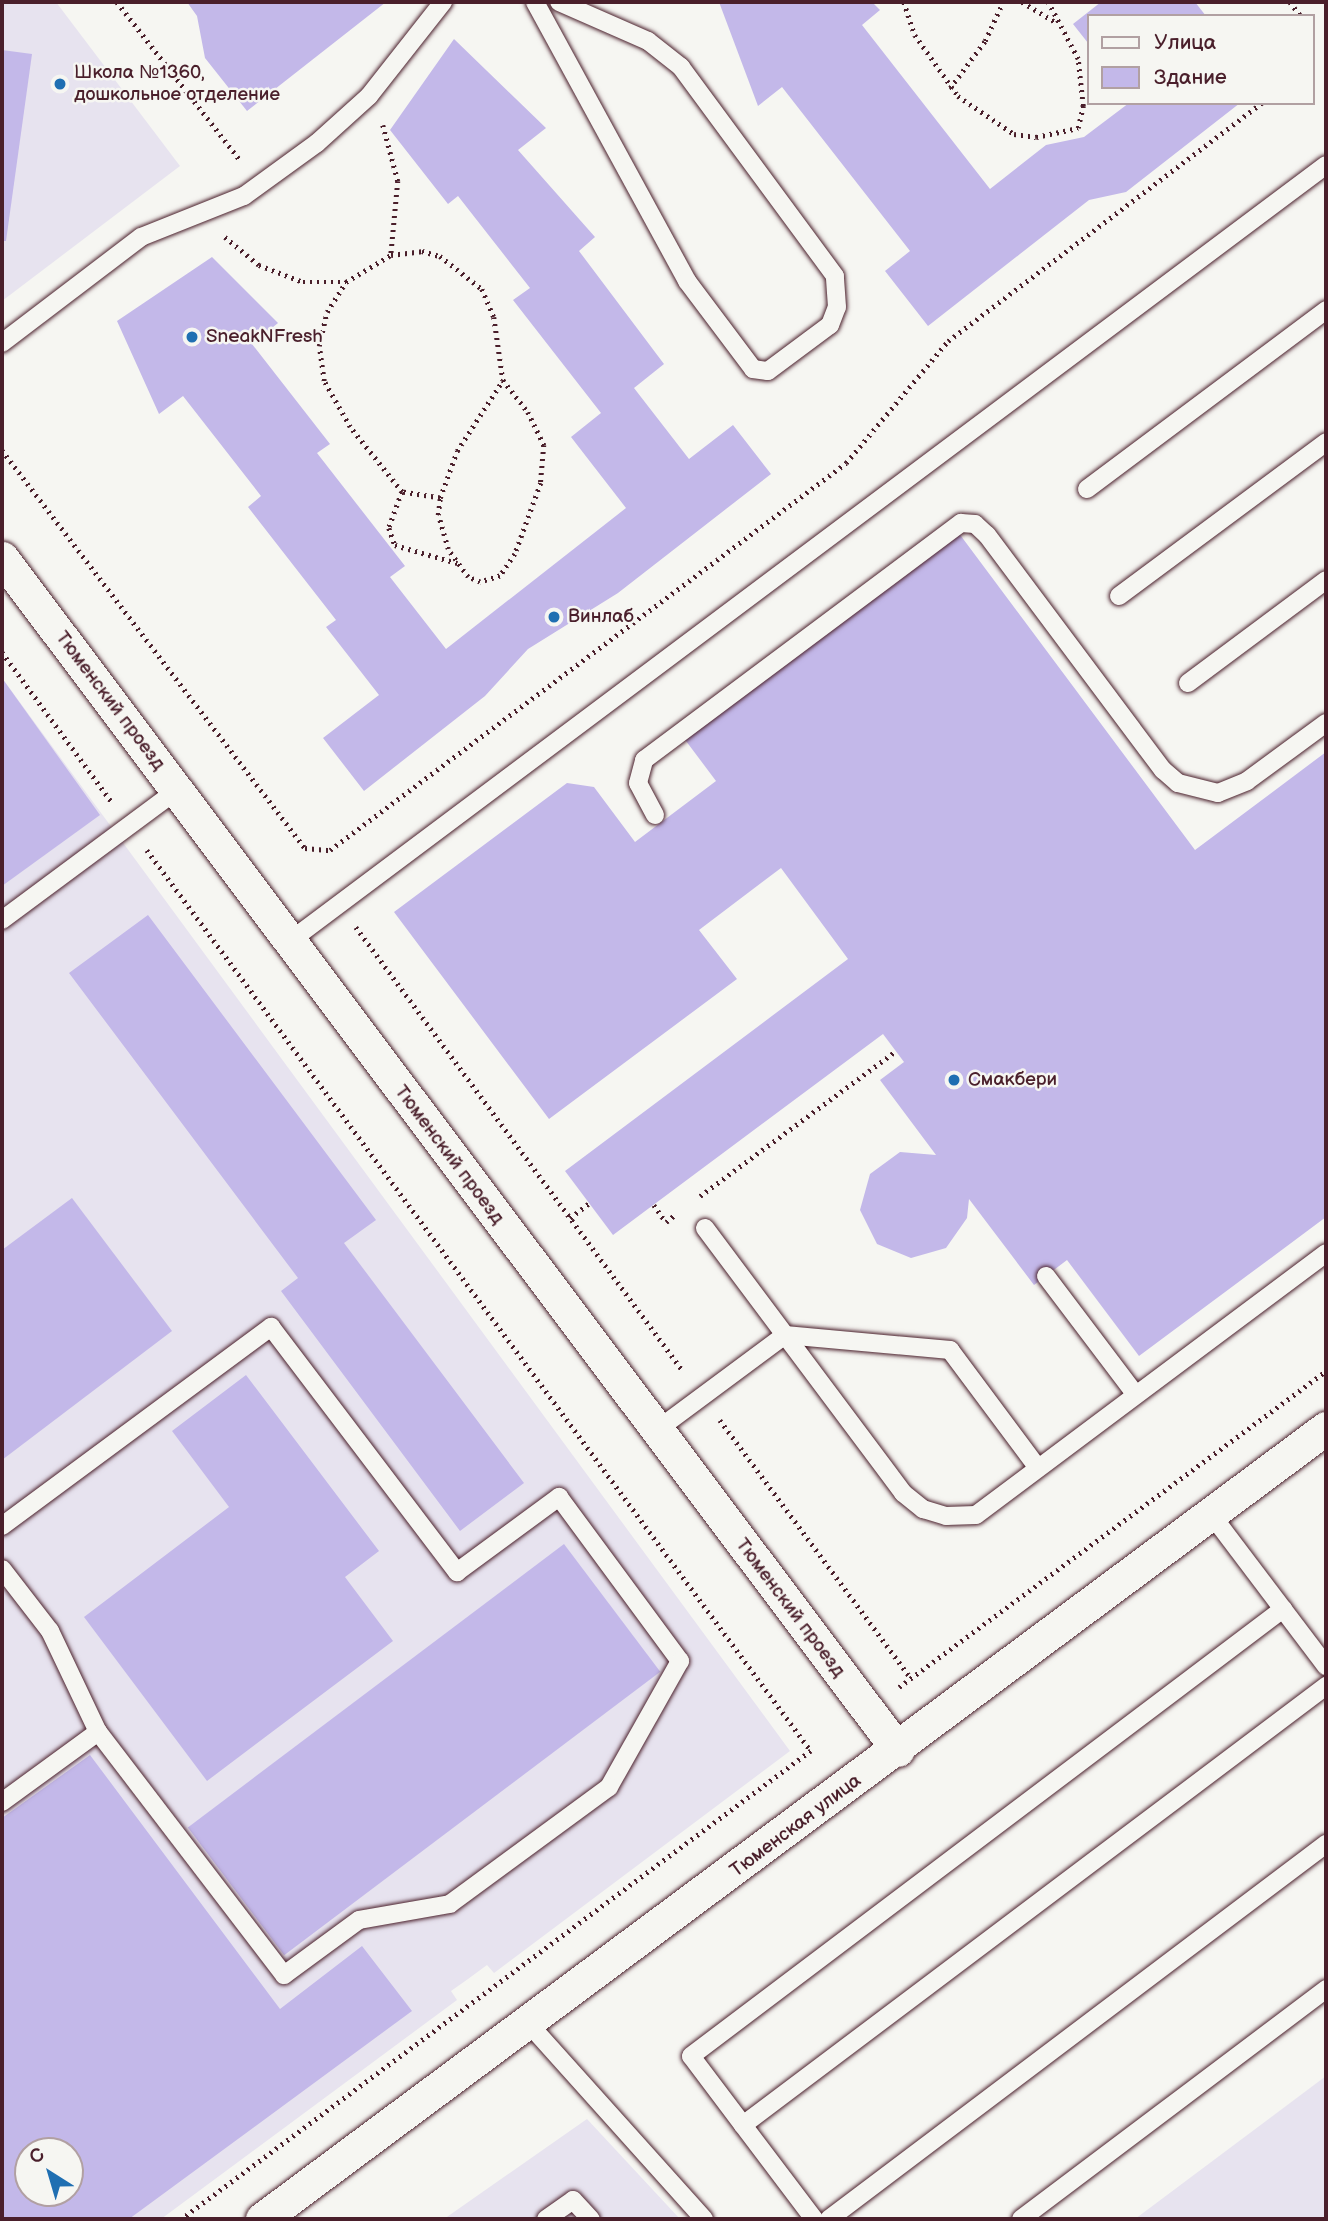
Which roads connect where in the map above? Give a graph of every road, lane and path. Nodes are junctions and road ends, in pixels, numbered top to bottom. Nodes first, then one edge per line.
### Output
1 (117, 2) edge
2 (443, 2) edge
3 (535, 2) edge
4 (559, 2) edge
5 (904, 2) edge
6 (1003, 2) edge
7 (1022, 2) edge
8 (1048, 2) edge
9 (1059, 24) junction
10 (950, 88) junction
11 (369, 96) junction
12 (1259, 105) edge
13 (1326, 165) edge
14 (261, 186) junction
15 (206, 211) junction
16 (391, 255) junction
17 (346, 282) junction
18 (1326, 310) edge
19 (2, 343) edge
20 (503, 380) junction
21 (1326, 442) edge
22 (2, 450) edge
23 (1087, 489) dead end
24 (402, 492) junction
25 (440, 498) junction
26 (2, 558) edge
27 (458, 563) junction
28 (1326, 580) edge
29 (1119, 596) dead end
30 (2, 652) edge
31 (1188, 683) dead end
32 (1326, 723) edge
33 (177, 790) junction
34 (654, 815) dead end
35 (130, 826) junction
36 (363, 915) dead end
37 (2, 920) edge
38 (290, 941) junction
39 (896, 1051) dead end
40 (589, 1203) dead end
41 (654, 1205) dead end
42 (688, 1205) dead end
43 (680, 1211) dead end
44 (570, 1217) junction
45 (705, 1228) dead end
46 (1326, 1252) edge
47 (1046, 1276) dead end
48 (785, 1335) junction
49 (1326, 1371) edge
50 (1136, 1395) junction
51 (702, 1396) junction
52 (1326, 1428) edge
53 (657, 1430) junction
54 (1038, 1468) junction
55 (1212, 1514) junction
56 (2, 1526) edge
57 (2, 1569) edge
58 (1283, 1609) junction
59 (1326, 1666) edge
60 (911, 1678) junction
61 (1326, 1686) edge
62 (867, 1710) junction
63 (98, 1732) junction
64 (898, 1750) junction
65 (2, 1802) edge
66 (1326, 1844) edge
67 (1326, 1989) edge
68 (529, 2024) junction
69 (744, 2125) junction
70 (182, 2219) edge
71 (262, 2219) edge
72 (546, 2219) edge
73 (591, 2219) edge
74 (704, 2219) edge
75 (814, 2219) edge
76 (829, 2219) edge
77 (1021, 2219) edge

1 - 14 path
2 - 11 lane
3 - 4 lane
5 - 10 path
6 - 10 path
7 - 9 path
8 - 9 path
9 - 10 path
11 - 14 lane
11 - 16 path
12 - 22 path
13 - 38 lane
14 - 15 lane
15 - 17 path
15 - 19 lane
16 - 17 path
16 - 20 path
17 - 24 path
18 - 23 lane
20 - 25 path
20 - 27 path
21 - 29 lane
24 - 25 path
24 - 27 path
25 - 27 path
26 - 33 street, Тюменский проезд
28 - 31 lane
30 - 35 path
32 - 34 lane
33 - 35 lane
33 - 38 street, Тюменский проезд
35 - 37 lane
35 - 70 path
36 - 44 path
38 - 53 street, Тюменский проезд
39 - 42 path
40 - 44 path
41 - 43 path
44 - 51 path
45 - 48 lane
46 - 50 lane
47 - 50 lane
48 - 51 lane
48 - 54 lane
48 - 54 lane
49 - 60 path
50 - 54 lane
51 - 53 lane
51 - 60 path
52 - 55 street, Тюменская улица
53 - 62 street, Тюменский проезд
55 - 58 lane
55 - 64 street, Тюменская улица
56 - 63 lane
57 - 63 lane
58 - 59 lane
58 - 69 lane
60 - 62 path
61 - 69 lane
62 - 64 street, Тюменский проезд
63 - 65 lane
64 - 68 street, Тюменская улица
66 - 76 lane
67 - 77 lane
68 - 71 street, Тюменская улица
68 - 74 lane
69 - 75 lane
72 - 73 lane

